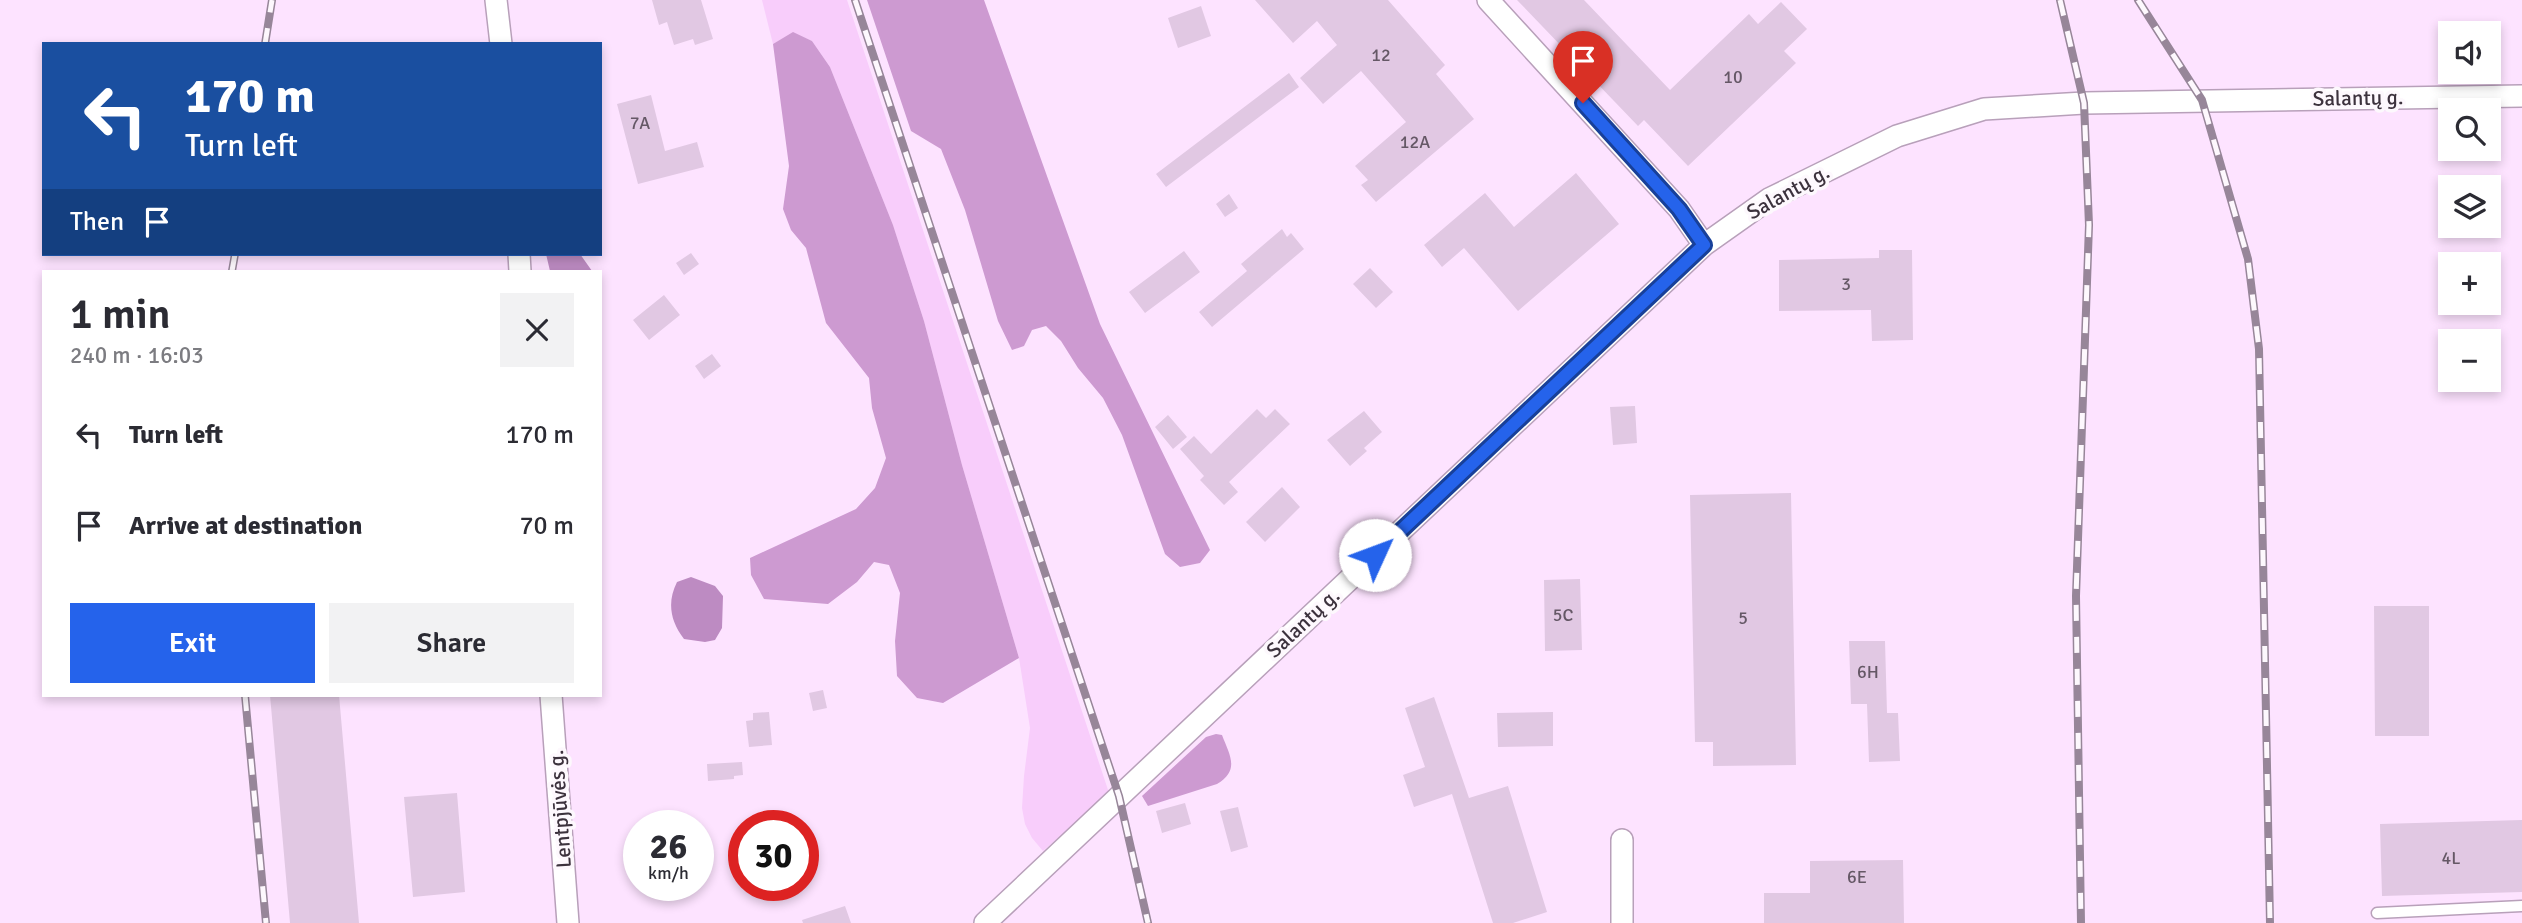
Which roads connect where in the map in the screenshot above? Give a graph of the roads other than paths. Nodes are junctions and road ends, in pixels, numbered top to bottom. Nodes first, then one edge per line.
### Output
1 (496, 0) edge
2 (1488, 0) edge
3 (501, 42) edge
4 (2522, 96) edge
5 (1704, 245) junction
6 (551, 697) edge
7 (1622, 840) dead end
8 (2522, 906) edge
9 (2377, 913) dead end
10 (568, 923) edge
11 (985, 923) edge
12 (1622, 923) edge

1 - 3 street
2 - 5 street
4 - 5 street, Salantų g.
5 - 11 street, Salantų g.
6 - 10 street, Lentpjūvės g.
7 - 12 street
8 - 9 lane

